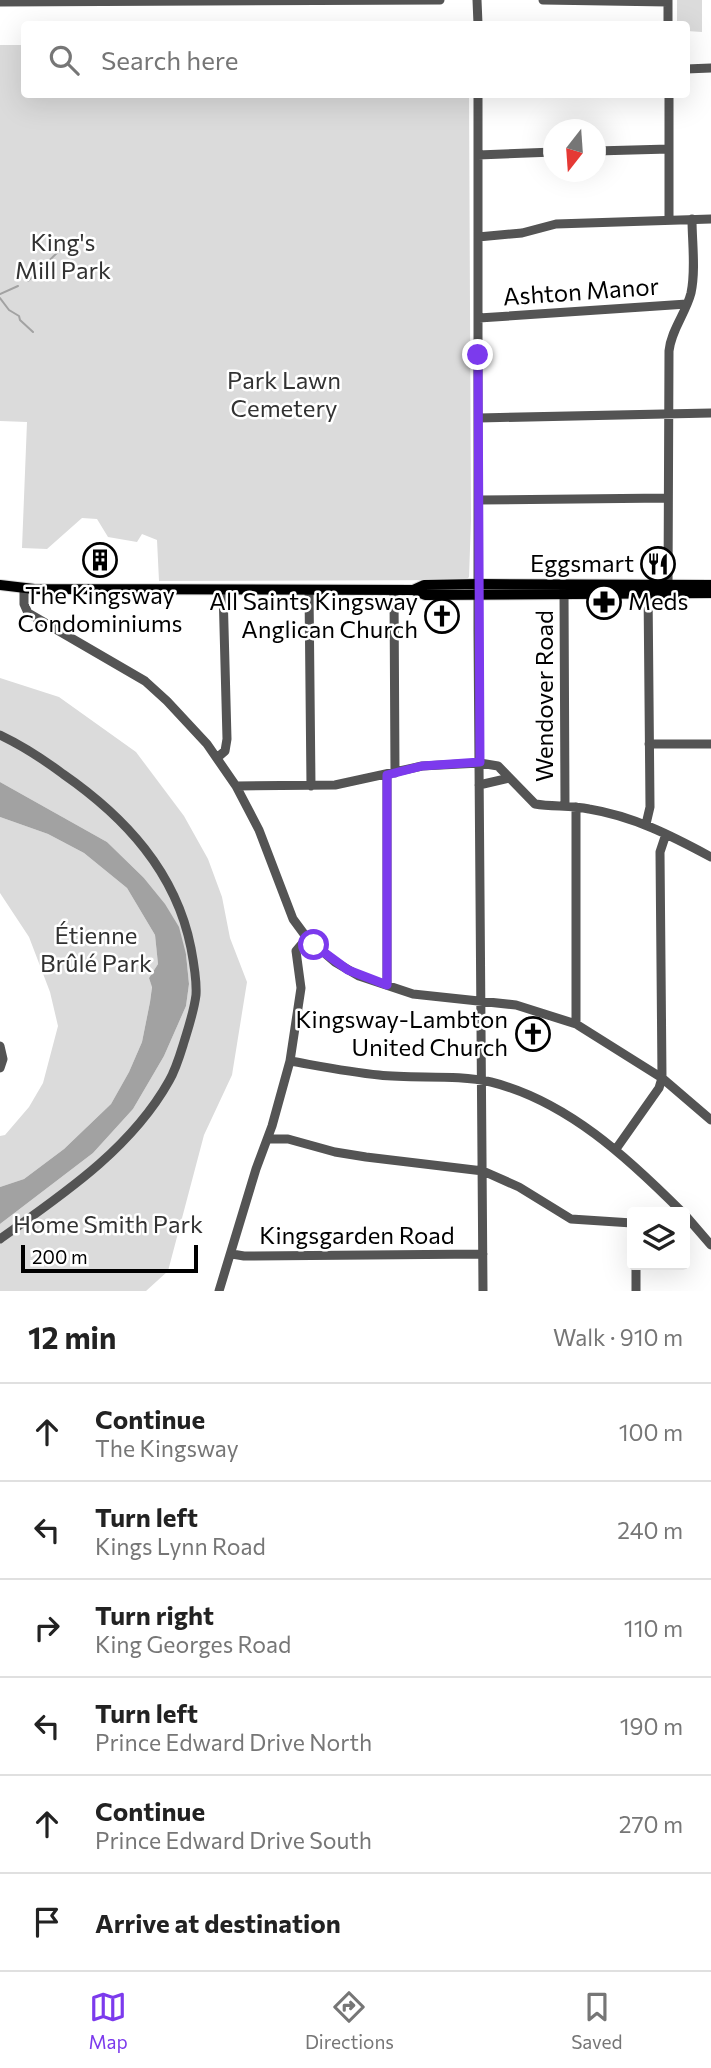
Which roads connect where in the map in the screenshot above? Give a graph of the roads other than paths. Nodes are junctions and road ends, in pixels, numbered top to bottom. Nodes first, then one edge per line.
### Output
1 (440, 0) edge
2 (477, 0) edge
3 (543, 0) edge
4 (99, 1) edge
5 (258, 1) edge
6 (668, 1) edge
7 (0, 2) edge
8 (478, 21) edge
9 (668, 21) edge
10 (711, 68) edge
11 (690, 69) edge
12 (478, 98) edge
13 (668, 98) edge
14 (669, 149) junction
15 (606, 151) edge
16 (543, 152) edge
17 (478, 155) junction
18 (692, 219) junction
19 (711, 219) edge
20 (669, 220) junction
21 (478, 237) junction
22 (687, 304) junction
23 (479, 318) junction
24 (711, 413) edge
25 (667, 416) junction
26 (479, 418) junction
27 (667, 498) junction
28 (479, 500) junction
29 (711, 585) edge
30 (0, 586) edge
31 (24, 589) junction
32 (478, 589) junction
33 (564, 589) junction
34 (648, 589) junction
35 (668, 589) junction
36 (223, 590) junction
37 (309, 590) junction
38 (394, 590) junction
39 (711, 593) edge
40 (0, 735) edge
41 (649, 744) junction
42 (711, 744) edge
43 (218, 757) junction
44 (480, 762) junction
45 (391, 774) junction
46 (510, 778) junction
47 (480, 785) junction
48 (236, 786) junction
49 (260, 786) junction
50 (311, 786) junction
51 (565, 806) junction
52 (247, 807) junction
53 (576, 807) junction
54 (646, 824) junction
55 (666, 834) junction
56 (711, 857) edge
57 (307, 938) junction
58 (387, 985) junction
59 (481, 1000) junction
60 (576, 1024) junction
61 (0, 1046) edge
62 (290, 1061) junction
63 (0, 1068) edge
64 (663, 1078) junction
65 (483, 1081) junction
66 (711, 1120) edge
67 (272, 1126) junction
68 (268, 1139) junction
69 (288, 1139) junction
70 (616, 1149) junction
71 (483, 1171) junction
72 (676, 1207) edge
73 (690, 1222) edge
74 (627, 1223) edge
75 (0, 1239) edge
76 (711, 1245) edge
77 (232, 1254) junction
78 (483, 1254) junction
79 (636, 1270) edge
80 (219, 1291) edge
81 (484, 1291) edge
82 (636, 1291) edge

1 - 5 street
2 - 8 street
3 - 6 street
4 - 5 street
4 - 7 street
6 - 9 street
10 - 11 street
12 - 17 street
13 - 14 street
14 - 15 street
14 - 20 street
16 - 17 street
17 - 21 street
18 - 19 street
18 - 20 street
18 - 22 street
20 - 21 street
21 - 23 street
22 - 23 street, Ashton Manor
22 - 25 street
23 - 26 street
24 - 25 street
25 - 26 street
25 - 27 street
26 - 28 street
27 - 28 street
27 - 35 street
28 - 32 street
29 - 35 main road
30 - 31 main road
31 - 36 main road
31 - 43 street
32 - 33 main road
32 - 38 main road
32 - 44 street
33 - 34 main road
33 - 51 street, Wendover Road
34 - 35 main road
34 - 41 street
35 - 39 main road
36 - 37 main road
36 - 43 street
37 - 38 main road
37 - 50 street
38 - 45 street
40 - 75 street
41 - 42 street
41 - 54 street
43 - 48 street
44 - 45 street
44 - 46 street
44 - 47 street
45 - 50 street
45 - 58 street
46 - 47 street
46 - 51 street
47 - 59 street
48 - 49 street
48 - 52 street
49 - 50 street
49 - 52 street
51 - 53 street
52 - 57 street
53 - 54 street
53 - 60 street, Wendover Road
54 - 55 street
55 - 56 street
55 - 64 street
57 - 58 street
57 - 62 street
58 - 59 street
59 - 60 street
59 - 65 street
60 - 64 street
61 - 63 street
62 - 65 street
62 - 67 street
64 - 66 street
64 - 70 street
65 - 70 street
65 - 71 street
67 - 68 street
67 - 69 street
68 - 69 street
68 - 77 street
69 - 71 street
70 - 72 street
71 - 74 street
71 - 78 street
73 - 76 street
77 - 78 street, Kingsgarden Road
77 - 80 street
78 - 81 street
79 - 82 street

